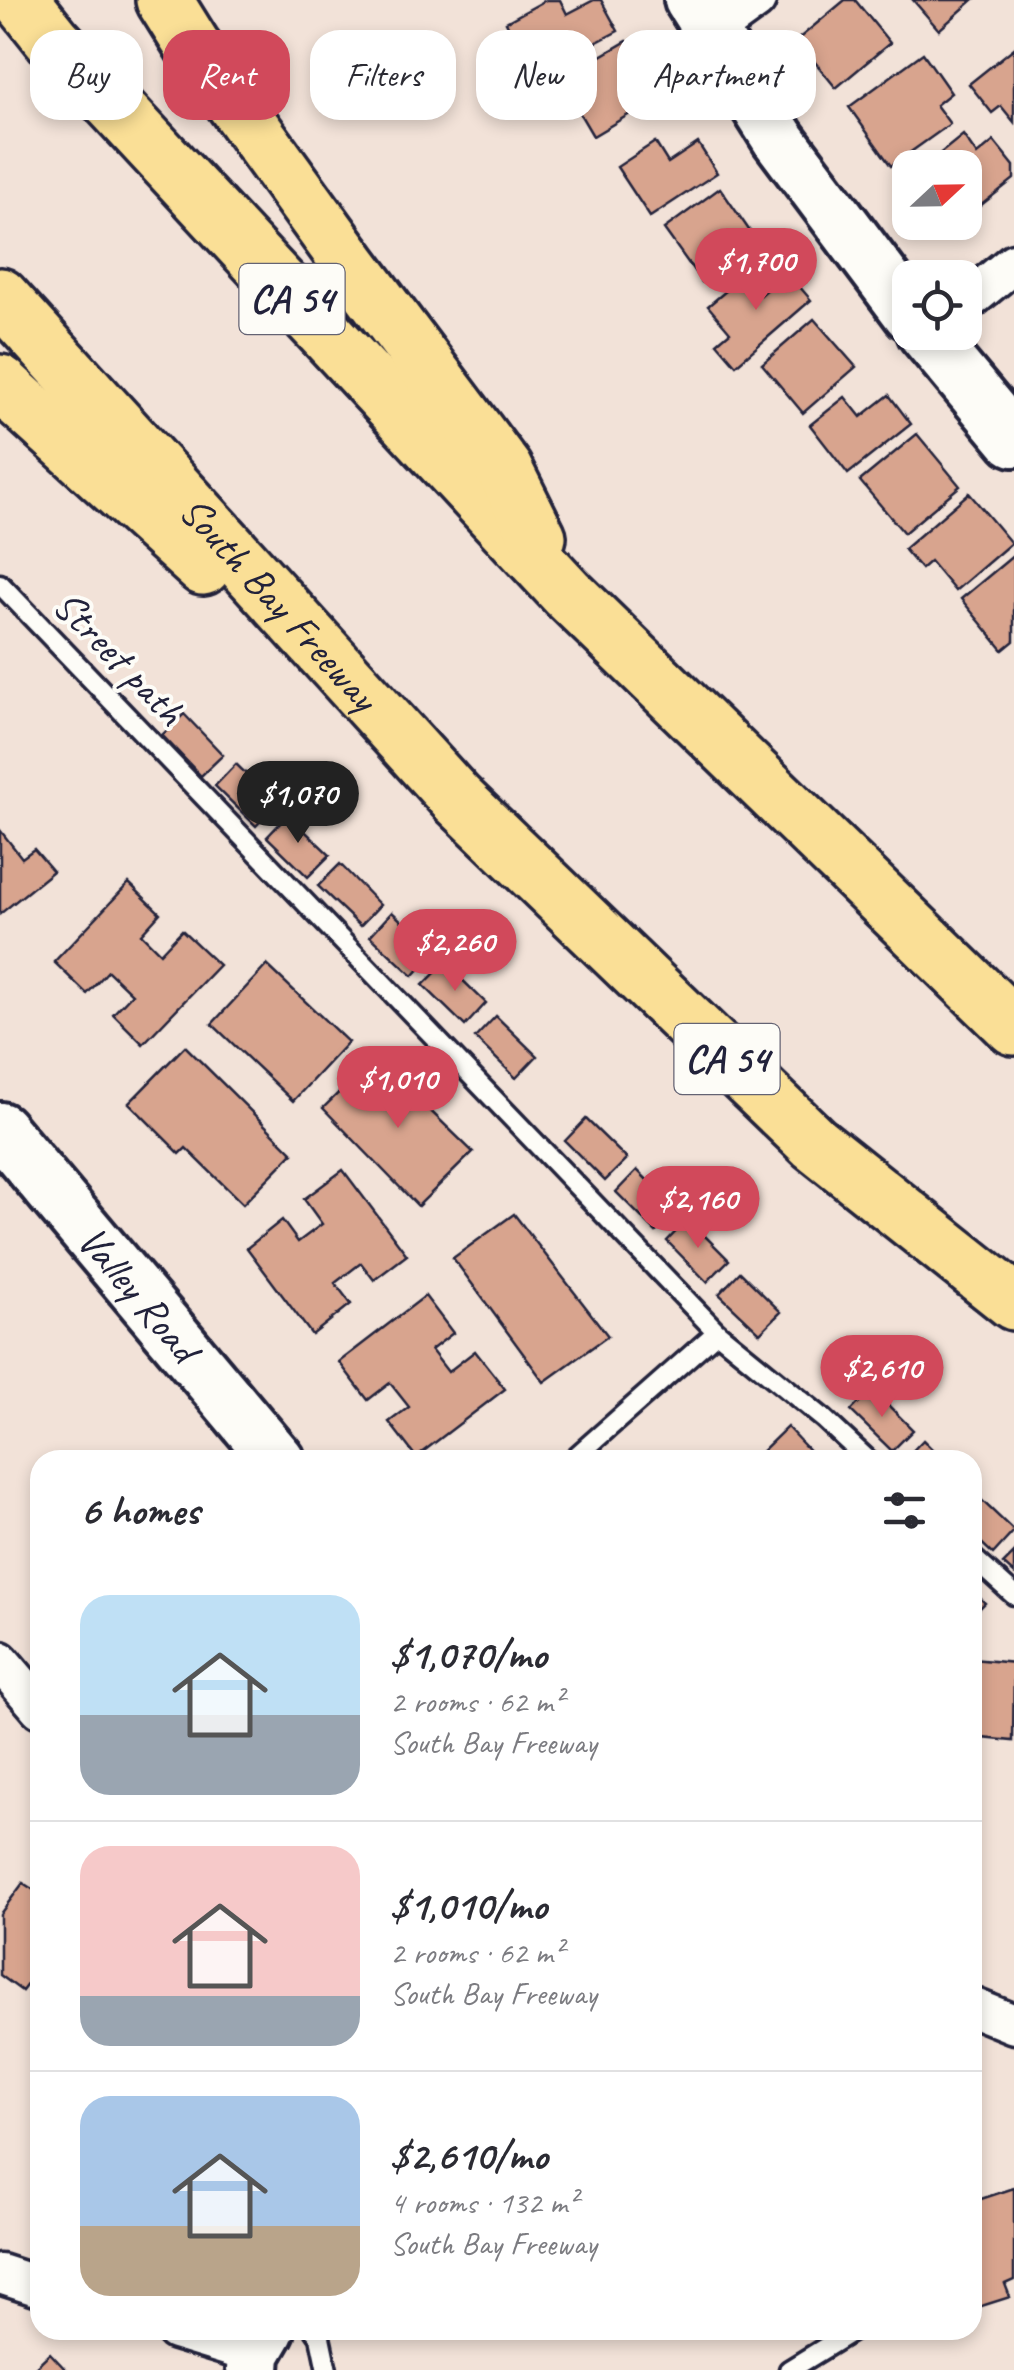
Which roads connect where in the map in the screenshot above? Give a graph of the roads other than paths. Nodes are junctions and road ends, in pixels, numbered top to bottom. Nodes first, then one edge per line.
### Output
1 (21, 0) edge
2 (164, 0) edge
3 (756, 0) edge
4 (700, 17) edge
5 (1014, 262) edge
6 (892, 276) edge
7 (982, 286) edge
8 (0, 296) edge
9 (950, 350) edge
10 (0, 383) edge
11 (1014, 440) edge
12 (0, 584) edge
13 (567, 594) junction
14 (456, 798) junction
15 (1014, 1027) edge
16 (0, 1128) edge
17 (1014, 1302) edge
18 (717, 1332) junction
19 (270, 1450) edge
20 (583, 1450) edge
21 (857, 1450) edge
22 (982, 1566) edge
23 (1014, 1596) edge
24 (0, 1660) edge
25 (30, 1696) edge
26 (982, 2011) edge
27 (1014, 2024) edge
28 (0, 2274) edge
29 (30, 2284) edge
30 (216, 2340) edge
31 (321, 2340) edge
32 (838, 2340) edge
33 (259, 2351) edge
34 (326, 2370) edge
35 (789, 2370) edge

1 - 13 highway, CA 54
2 - 13 highway
3 - 4 street
4 - 6 main road
5 - 7 street
8 - 14 highway, South Bay Freeway / CA 54
9 - 11 main road
10 - 14 highway
12 - 18 lane, Street path
13 - 15 highway, CA 54
14 - 17 highway, South Bay Freeway / CA 54
16 - 19 main road, Valley Road
18 - 20 lane
18 - 21 lane, Street path
22 - 23 lane
24 - 25 street
26 - 27 street
28 - 29 street
30 - 33 street
31 - 34 lane
32 - 35 lane

